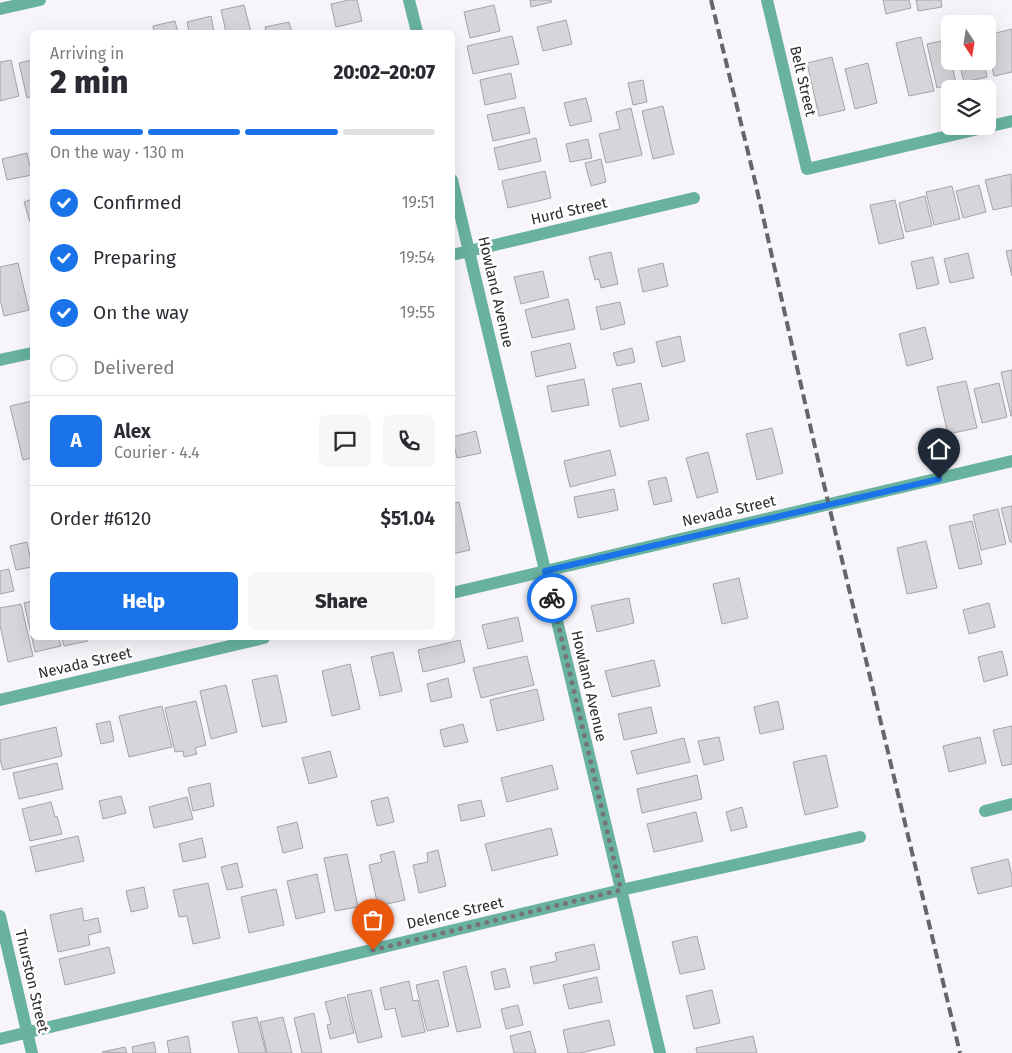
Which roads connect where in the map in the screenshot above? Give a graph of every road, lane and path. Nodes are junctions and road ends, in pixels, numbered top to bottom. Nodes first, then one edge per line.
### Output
1 (40, 0) edge
2 (409, 0) edge
3 (767, 0) edge
4 (0, 9) edge
5 (416, 30) edge
6 (1012, 121) edge
7 (455, 192) edge
8 (694, 198) dead end
9 (470, 251) junction
10 (455, 254) edge
11 (30, 353) edge
12 (0, 360) edge
13 (1012, 461) edge
14 (545, 571) junction
15 (455, 592) edge
16 (255, 640) edge
17 (0, 700) edge
18 (1012, 804) edge
19 (985, 810) dead end
20 (860, 837) dead end
21 (621, 890) junction
22 (0, 916) edge
23 (27, 1032) junction
24 (0, 1039) edge
25 (32, 1053) edge
26 (660, 1053) edge

1 - 4 street
2 - 5 street
3 - 6 street, Belt Street
7 - 9 street, Howland Avenue
8 - 9 street, Hurd Street
9 - 10 street, Hurd Street
9 - 14 street, Howland Avenue
11 - 12 street
13 - 14 street, Nevada Street
14 - 15 street, Nevada Street
14 - 21 street, Howland Avenue
16 - 17 street, Nevada Street
18 - 19 street
20 - 21 street, Delence Street
21 - 23 street, Delence Street
21 - 26 street, Howland Avenue
22 - 23 street, Thurston Street
23 - 24 street, Delence Street
23 - 25 street, Thurston Street

